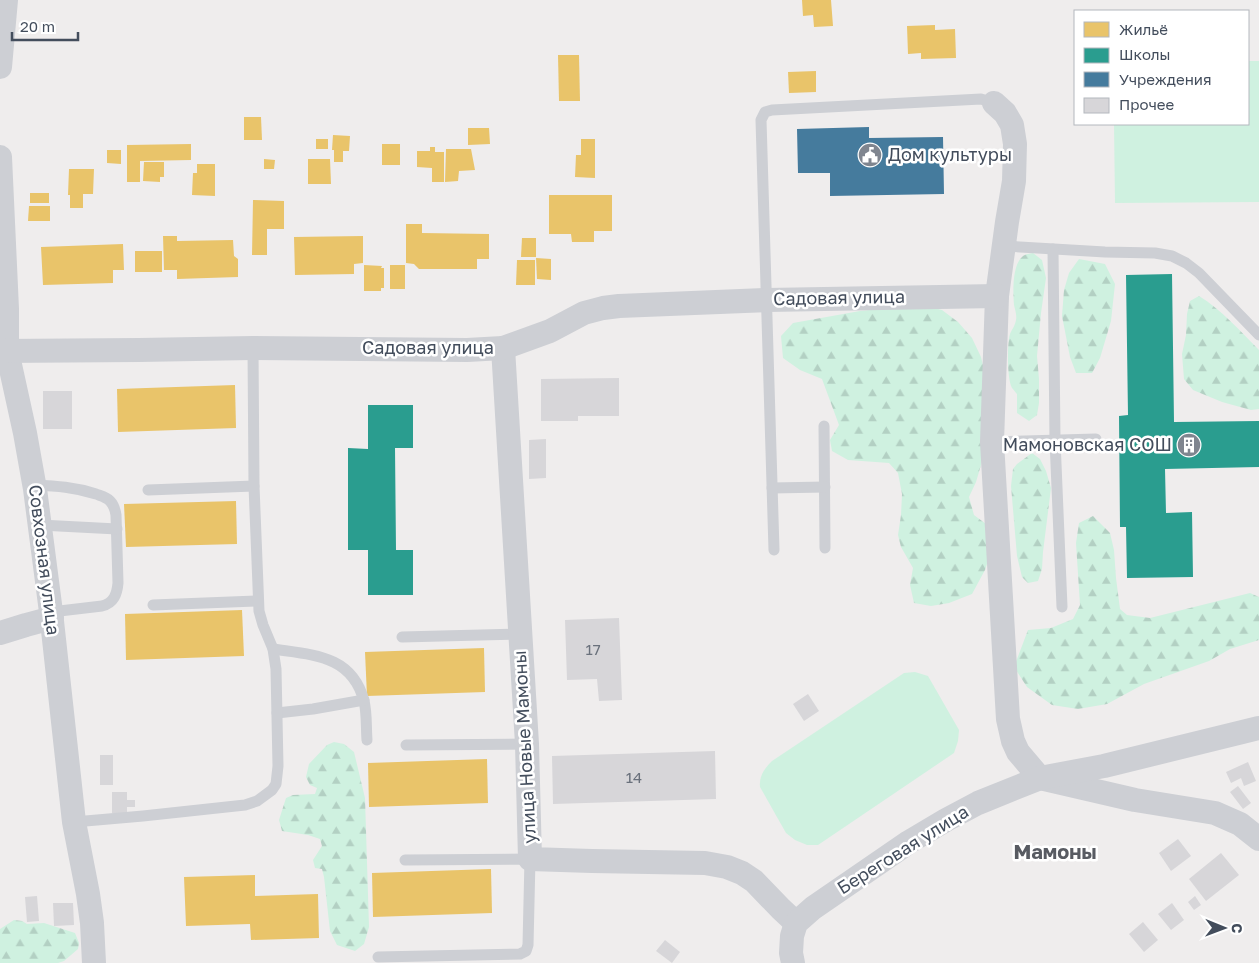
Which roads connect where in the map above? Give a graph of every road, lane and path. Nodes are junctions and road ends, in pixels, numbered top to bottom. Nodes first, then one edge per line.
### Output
1 (6, 0) edge
2 (0, 67) edge
3 (994, 103) joint
4 (0, 157) edge
5 (1004, 246) junction
6 (1053, 249) junction
7 (997, 296) junction
8 (767, 300) junction
9 (1259, 335) edge
10 (253, 348) junction
11 (503, 348) junction
12 (4, 351) edge
13 (824, 426) dead end
14 (1096, 439) dead end
15 (1056, 440) junction
16 (992, 442) junction
17 (34, 485) junction
18 (254, 486) junction
19 (825, 487) junction
20 (772, 488) junction
21 (148, 490) dead end
22 (40, 525) junction
23 (117, 529) junction
24 (825, 548) dead end
25 (774, 550) dead end
26 (258, 601) junction
27 (153, 605) dead end
28 (1062, 607) dead end
29 (51, 615) junction
30 (0, 633) edge
31 (520, 634) junction
32 (402, 638) dead end
33 (274, 649) junction
34 (364, 700) junction
35 (277, 713) junction
36 (1259, 728) edge
37 (367, 740) dead end
38 (526, 744) junction
39 (406, 745) dead end
40 (1040, 778) junction
41 (74, 822) junction
42 (1259, 839) edge
43 (530, 859) junction
44 (405, 860) dead end
45 (796, 923) junction
46 (378, 957) dead end
47 (94, 963) edge
48 (793, 963) edge

1 - 2 street
3 - 5 street
3 - 8 lane
4 - 12 street, Совхозная улица
5 - 6 lane
5 - 7 street
6 - 9 lane
6 - 15 lane
7 - 8 street, Садовая улица
7 - 16 street
8 - 11 street, Садовая улица
8 - 20 lane
10 - 11 street, Садовая улица
10 - 12 street, Садовая улица
10 - 18 lane
11 - 31 street, улица Новые Мамоны
12 - 17 street, Совхозная улица
13 - 19 lane
14 - 15 lane
15 - 16 lane
15 - 28 lane
16 - 40 street
17 - 22 street, Совхозная улица
17 - 23 lane
18 - 21 lane
18 - 26 lane
19 - 20 lane
19 - 24 lane
20 - 25 lane
22 - 23 lane
22 - 29 street, Совхозная улица
23 - 29 lane
26 - 27 lane
26 - 33 lane
29 - 30 street
29 - 41 street, Совхозная улица
31 - 32 lane
31 - 38 street, улица Новые Мамоны
33 - 34 lane
33 - 35 lane
34 - 35 lane
34 - 37 lane
35 - 41 lane
36 - 40 street, Береговая улица
38 - 39 lane
38 - 43 street, улица Новые Мамоны
40 - 42 street
40 - 45 street, Береговая улица
41 - 47 street, Совхозная улица
43 - 44 lane
43 - 45 street, улица Новые Мамоны
43 - 46 lane
45 - 48 street

